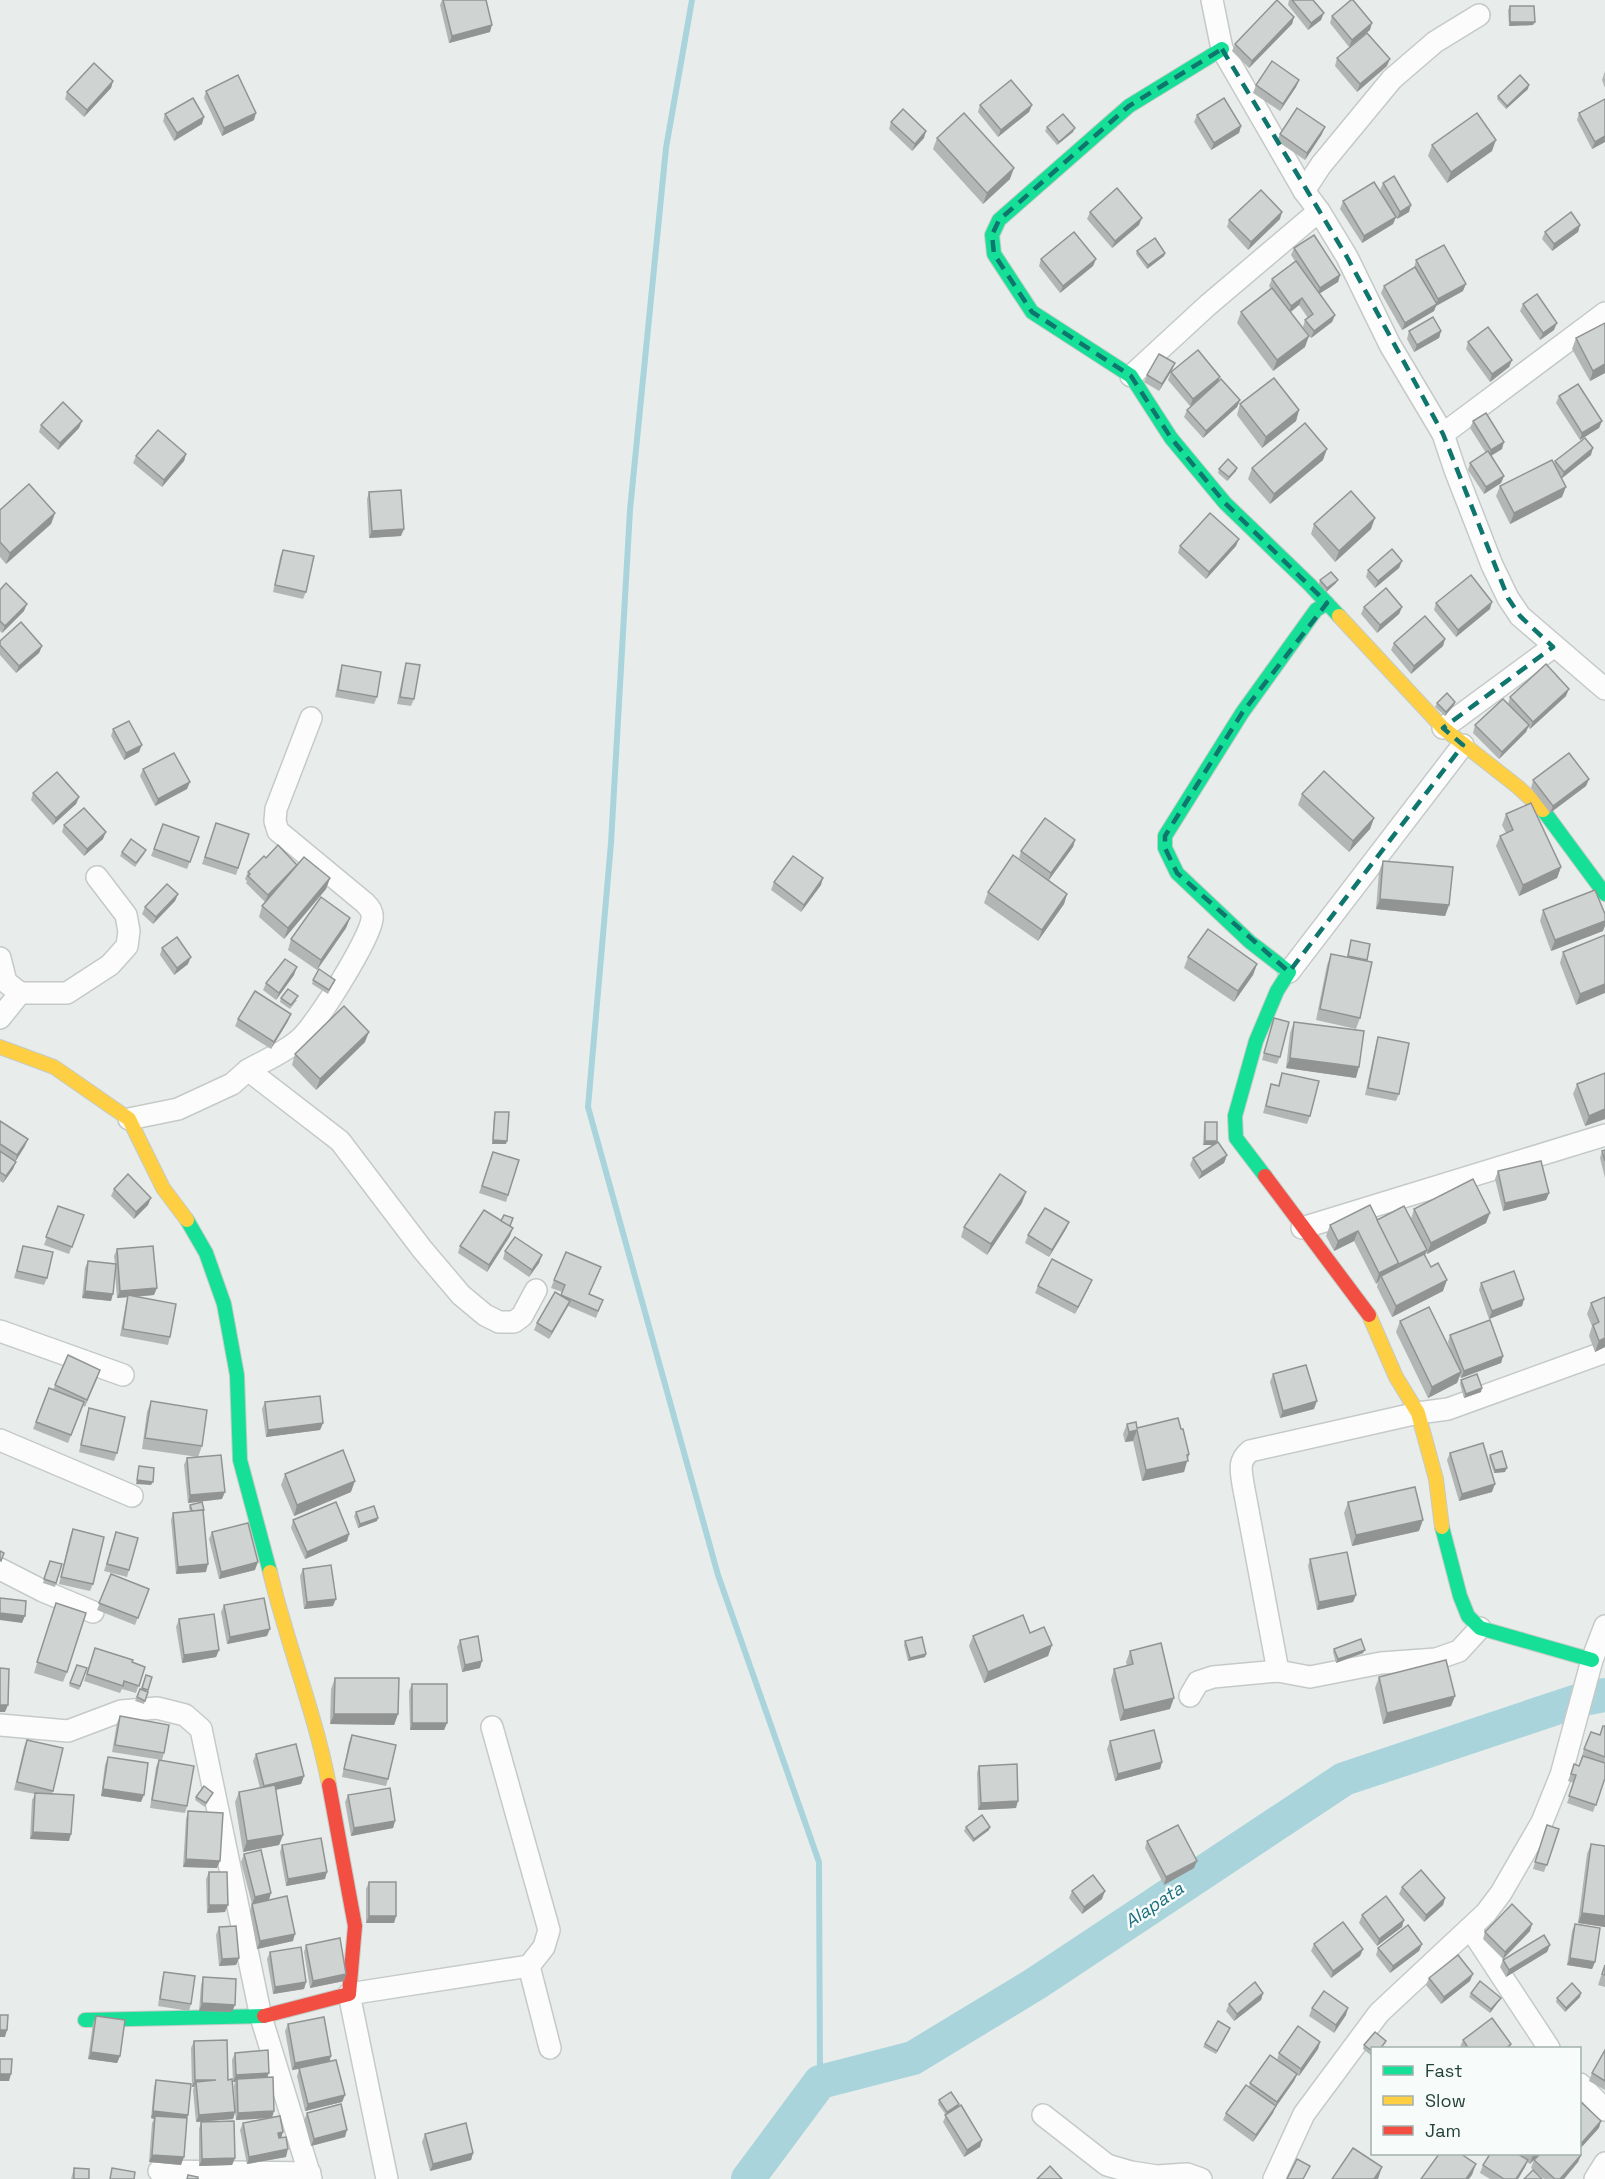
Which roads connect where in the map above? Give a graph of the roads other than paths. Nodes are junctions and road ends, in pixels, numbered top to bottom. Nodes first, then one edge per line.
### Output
1 (1212, 0) edge
2 (1479, 15) dead end
3 (1222, 49) junction
4 (1304, 191) junction
5 (1319, 211) junction
6 (1605, 313) edge
7 (1131, 375) junction
8 (1443, 434) junction
9 (1327, 603) junction
10 (1553, 647) junction
11 (1605, 689) edge
12 (311, 718) dead end
13 (1443, 728) junction
14 (1463, 745) junction
15 (97, 877) dead end
16 (1605, 894) edge
17 (0, 958) edge
18 (1289, 972) junction
19 (20, 993) junction
20 (0, 1018) edge
21 (0, 1047) edge
22 (248, 1070) junction
23 (129, 1119) junction
24 (1605, 1135) edge
25 (1302, 1228) junction
26 (536, 1290) dead end
27 (0, 1331) edge
28 (1605, 1352) edge
29 (123, 1375) dead end
30 (1418, 1413) junction
31 (0, 1440) edge
32 (132, 1496) dead end
33 (0, 1569) edge
34 (93, 1612) dead end
35 (1605, 1626) edge
36 (1480, 1628) junction
37 (1592, 1660) junction
38 (1278, 1671) junction
39 (1190, 1696) dead end
40 (0, 1725) edge
41 (492, 1727) dead end
42 (1470, 1928) junction
43 (529, 1966) junction
44 (349, 1994) junction
45 (261, 2017) junction
46 (84, 2020) dead end
47 (1548, 2047) edge
48 (550, 2048) dead end
49 (1581, 2085) edge
50 (1605, 2110) edge
51 (1043, 2115) dead end
52 (1605, 2163) edge
53 (159, 2171) dead end
54 (311, 2176) edge
55 (387, 2179) edge
56 (1201, 2179) edge
57 (1274, 2179) edge
58 (1595, 2179) edge

1 - 3 street
2 - 4 street
3 - 4 street
3 - 7 street
4 - 5 street
5 - 7 street
5 - 8 street
6 - 8 street
7 - 9 street
8 - 10 street
9 - 13 street
9 - 18 street
10 - 11 street
10 - 13 street
12 - 22 street
13 - 14 street
14 - 16 street
14 - 18 street
15 - 19 street
17 - 19 street
18 - 25 street
19 - 20 street
21 - 23 street
22 - 23 street
22 - 26 street
23 - 44 street
24 - 25 street
25 - 30 street
27 - 29 street
28 - 30 street
30 - 36 street
30 - 38 street
31 - 32 street
33 - 34 street
35 - 37 street
36 - 37 street
36 - 38 street
37 - 42 street
38 - 39 street
40 - 45 street
41 - 43 street
42 - 47 street
42 - 57 street
43 - 44 street
43 - 48 street
44 - 45 street
44 - 55 street
45 - 46 street
45 - 54 street
49 - 50 street
51 - 56 street
52 - 58 street
53 - 54 street

